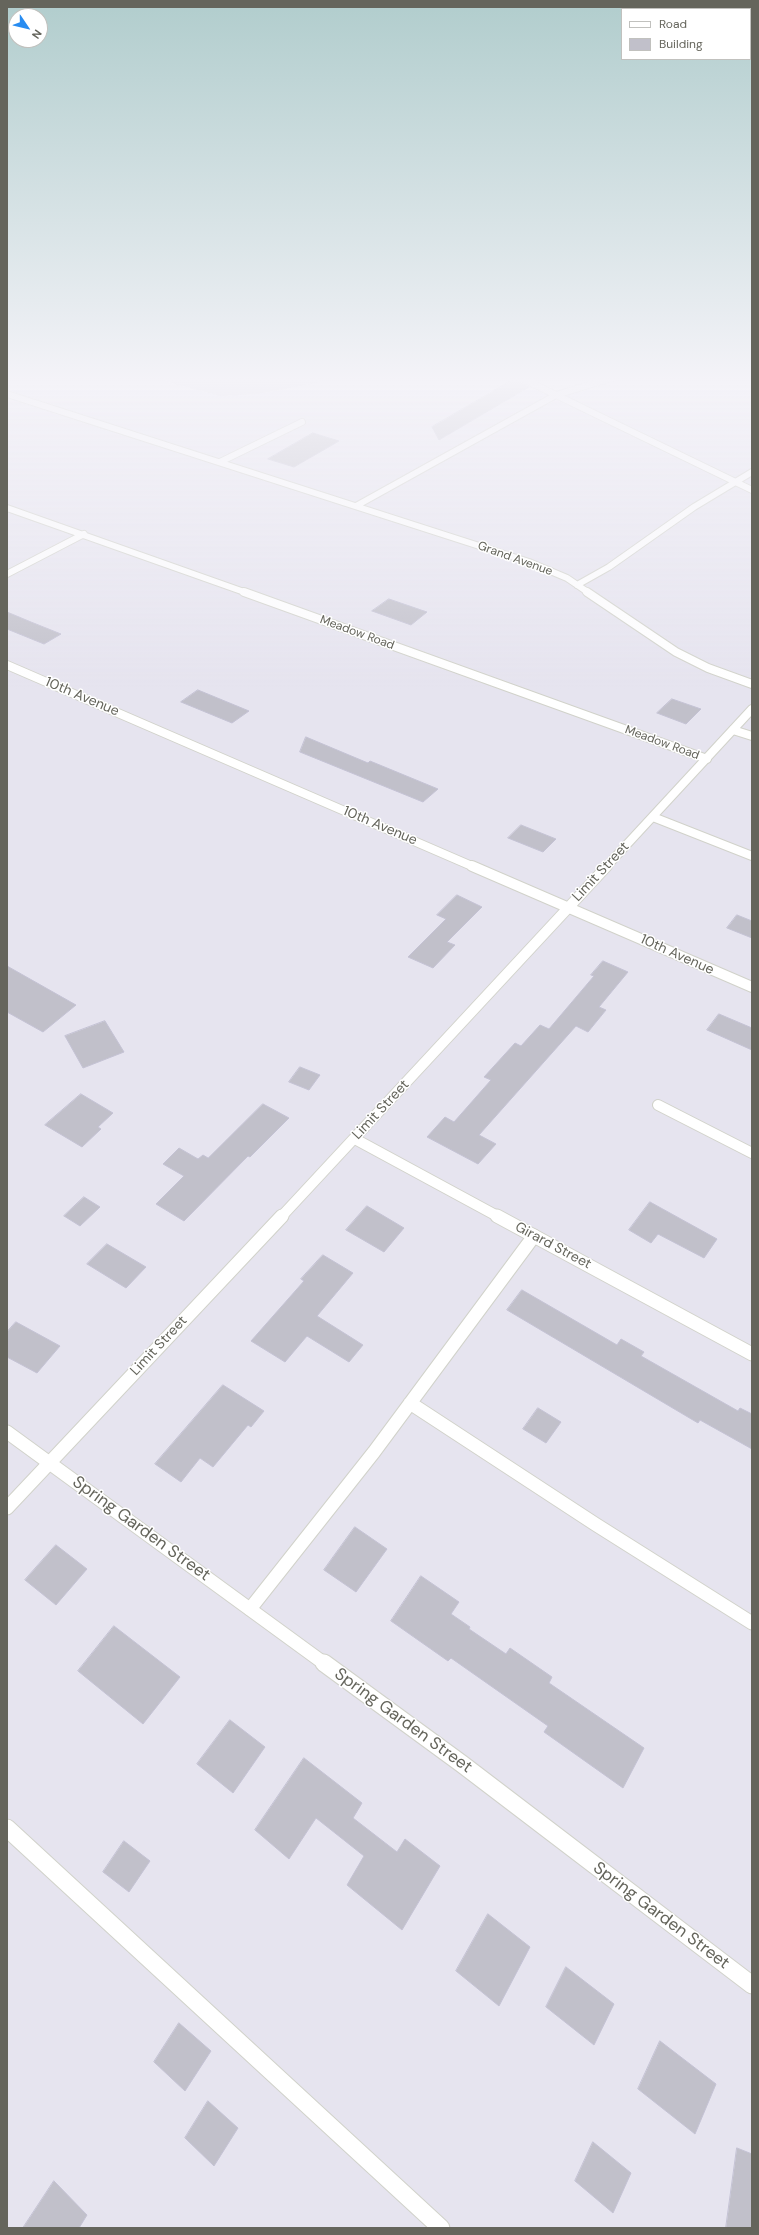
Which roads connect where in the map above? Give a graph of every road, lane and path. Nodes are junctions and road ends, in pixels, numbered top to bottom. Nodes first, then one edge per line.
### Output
1 (283, 482) edge
2 (399, 482) edge
3 (736, 483) joint
4 (752, 490) edge
5 (356, 506) junction
6 (7, 508) edge
7 (84, 534) junction
8 (7, 574) edge
9 (577, 585) junction
10 (7, 664) edge
11 (752, 684) edge
12 (752, 710) edge
13 (733, 730) junction
14 (752, 736) edge
15 (707, 759) junction
16 (653, 817) junction
17 (752, 856) edge
18 (568, 907) junction
19 (752, 987) edge
20 (658, 1105) dead end
21 (355, 1139) junction
22 (752, 1153) edge
23 (534, 1236) junction
24 (752, 1354) edge
25 (410, 1403) junction
26 (7, 1432) edge
27 (49, 1462) junction
28 (7, 1508) edge
29 (250, 1609) junction
30 (752, 1623) edge
31 (7, 1828) edge
32 (752, 1985) edge
33 (441, 2228) edge

1 - 5 street, Grand Avenue
2 - 5 street
3 - 4 street
3 - 9 street
5 - 9 street, Grand Avenue
6 - 7 street, Meadow Road
7 - 8 street
7 - 15 street, Meadow Road
9 - 11 street, Grand Avenue
10 - 18 street, 10th Avenue
12 - 13 street, Limit Street
13 - 14 street
13 - 15 street, Limit Street
15 - 16 street, Limit Street
16 - 17 street
16 - 18 street, Limit Street
18 - 19 street, 10th Avenue
18 - 21 street, Limit Street
20 - 22 street
21 - 23 street, Girard Street
21 - 27 street, Limit Street
23 - 24 street, Girard Street
23 - 25 street
25 - 29 street
25 - 30 street
26 - 27 street, Spring Garden Street
27 - 28 street, Limit Street
27 - 29 street, Spring Garden Street
29 - 32 street, Spring Garden Street
31 - 33 street

